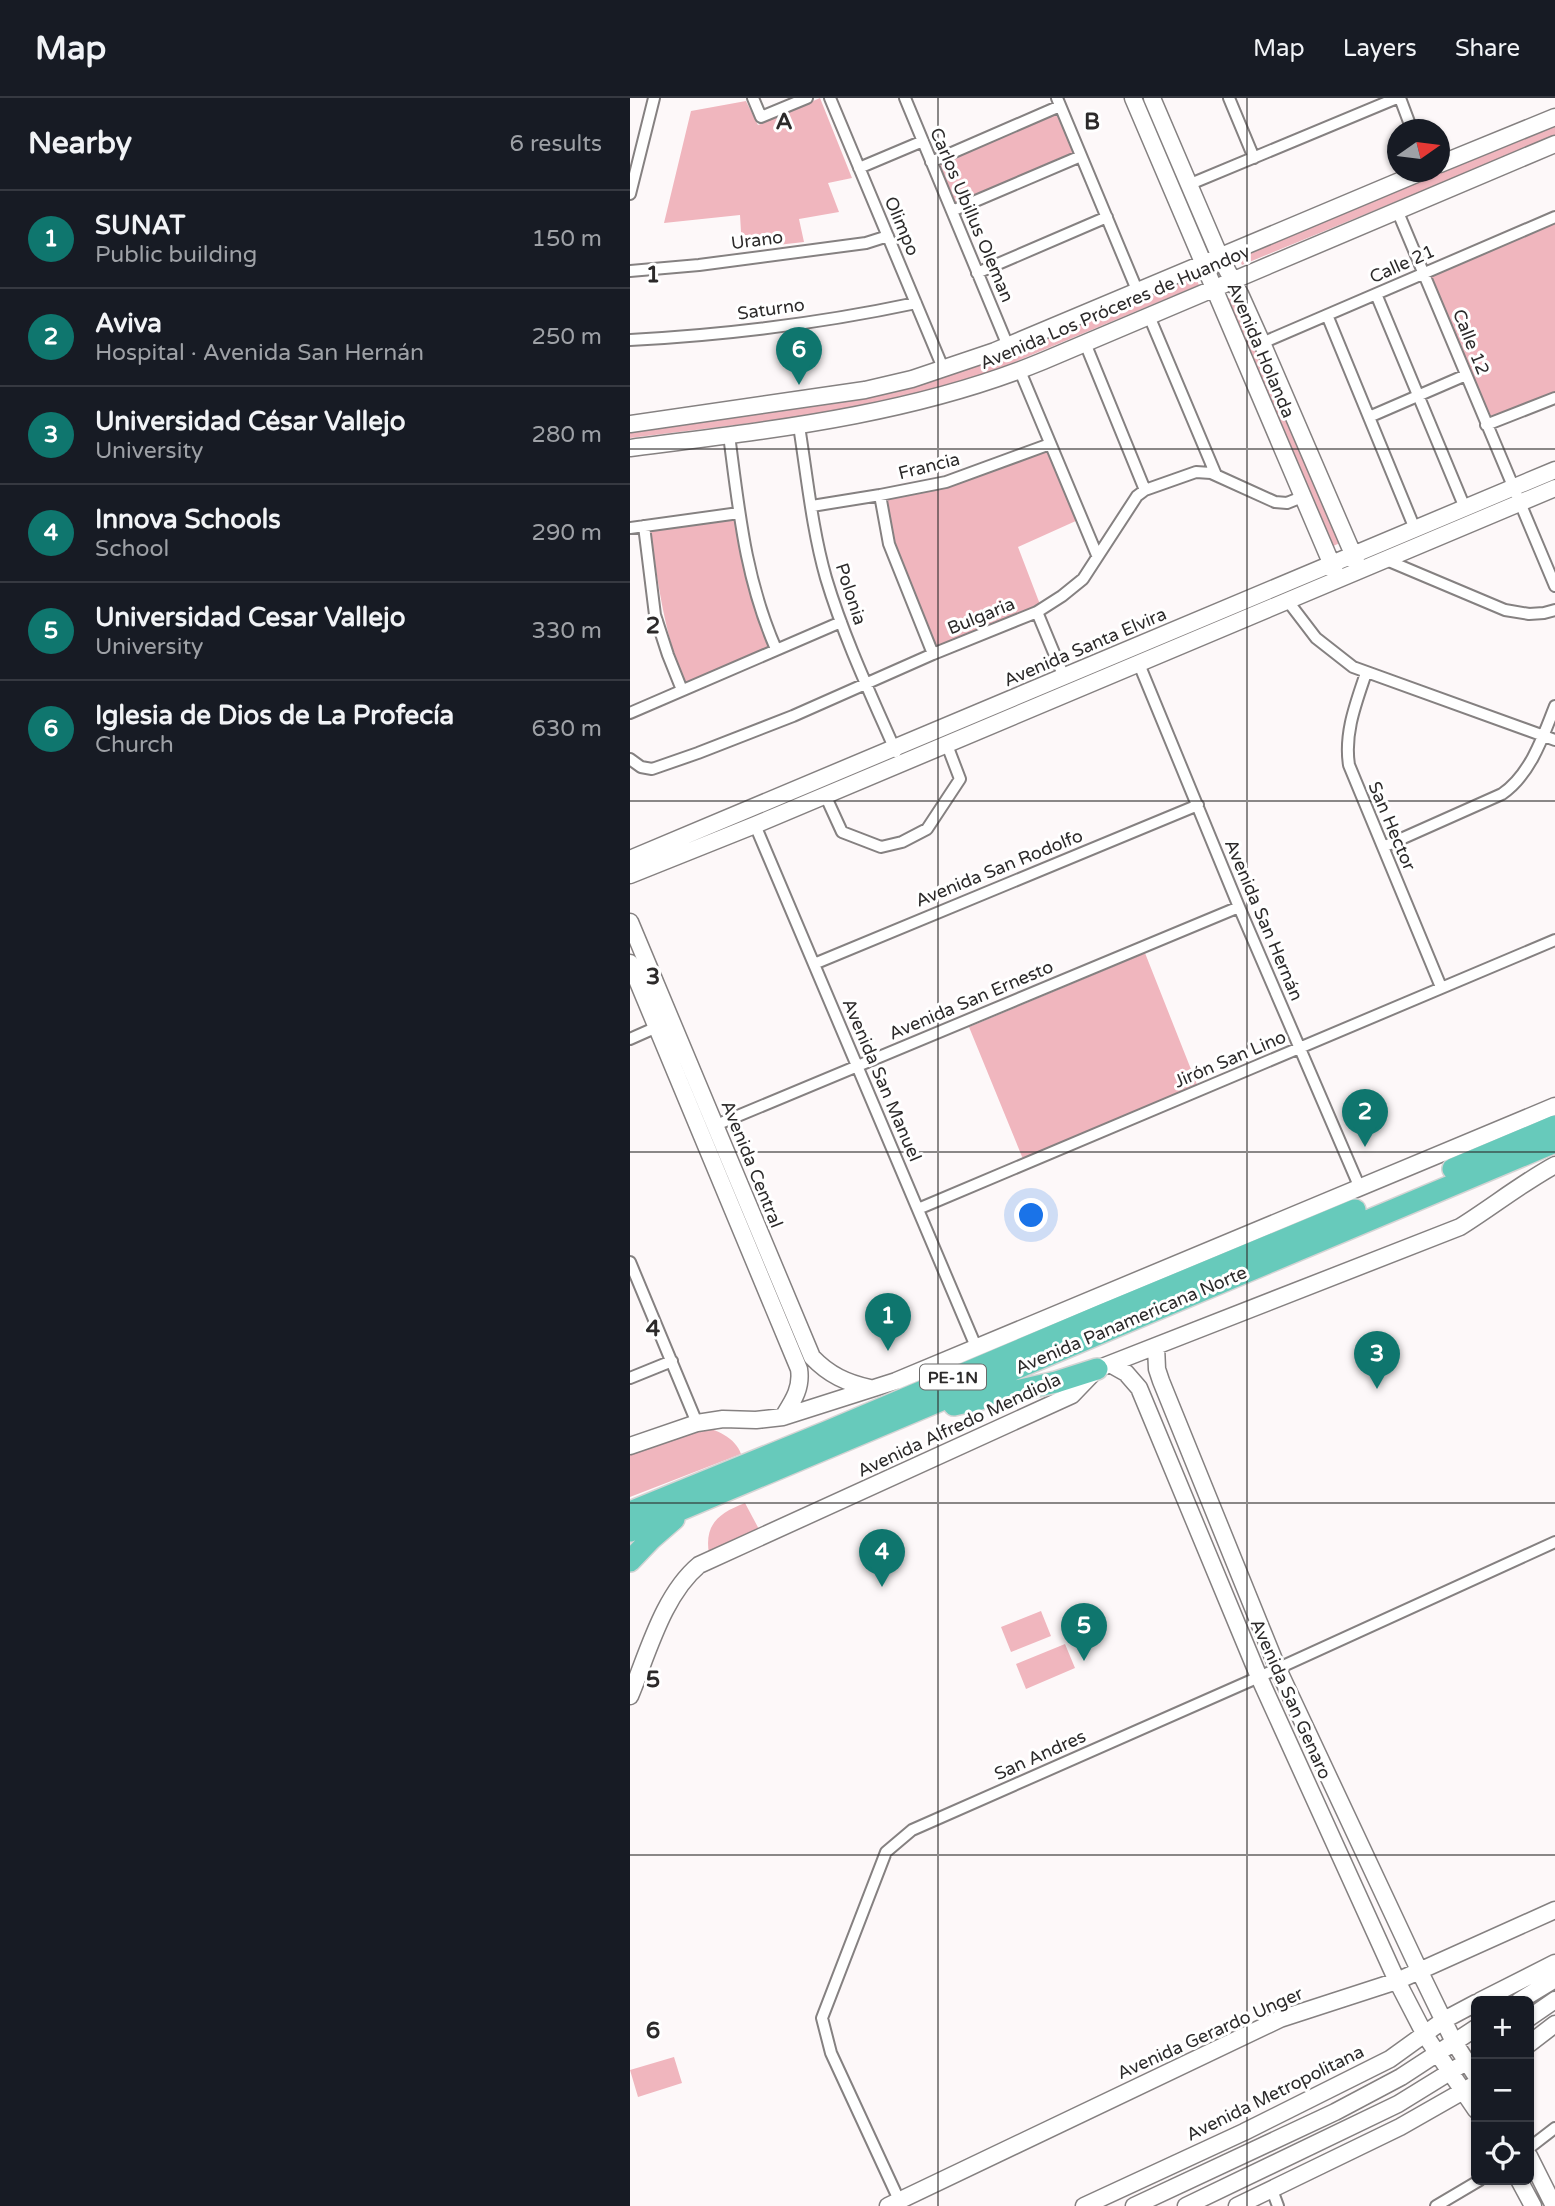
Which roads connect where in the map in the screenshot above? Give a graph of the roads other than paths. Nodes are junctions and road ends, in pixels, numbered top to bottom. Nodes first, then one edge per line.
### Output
1 (654, 98) edge
2 (753, 98) edge
3 (807, 98) edge
4 (830, 98) edge
5 (905, 98) edge
6 (1133, 98) edge
7 (1152, 98) edge
8 (1229, 98) edge
9 (1398, 98) edge
10 (1058, 102) edge
11 (1555, 117) edge
12 (1407, 119) edge
13 (923, 142) junction
14 (1555, 144) edge
15 (1081, 156) junction
16 (1254, 158) junction
17 (1450, 160) edge
18 (931, 162) junction
19 (859, 168) junction
20 (1397, 182) edge
21 (1188, 186) junction
22 (630, 194) edge
23 (1397, 210) junction
24 (952, 211) junction
25 (1107, 217) junction
26 (1555, 217) edge
27 (888, 236) junction
28 (1220, 257) junction
29 (1203, 265) junction
30 (630, 271) edge
31 (978, 273) junction
32 (1424, 273) junction
33 (1232, 280) junction
34 (1214, 287) junction
35 (1137, 290) junction
36 (1376, 294) junction
37 (916, 303) junction
38 (1327, 315) junction
39 (1149, 316) junction
40 (630, 340) edge
41 (1084, 343) junction
42 (1262, 343) junction
43 (1008, 346) junction
44 (943, 369) junction
45 (1020, 371) junction
46 (1466, 375) junction
47 (1418, 396) junction
48 (1555, 398) edge
49 (1369, 417) junction
50 (630, 424) edge
51 (1486, 425) junction
52 (799, 426) junction
53 (729, 435) junction
54 (1050, 444) junction
55 (630, 448) edge
56 (1555, 470) edge
57 (1216, 475) junction
58 (1513, 488) junction
59 (1555, 488) edge
60 (1145, 490) junction
61 (880, 495) junction
62 (1302, 497) junction
63 (1520, 503) junction
64 (812, 506) junction
65 (1465, 508) junction
66 (739, 513) junction
67 (644, 526) junction
68 (630, 528) edge
69 (1415, 529) junction
70 (1555, 552) edge
71 (1353, 554) junction
72 (1097, 555) junction
73 (1543, 557) junction
74 (1384, 559) junction
75 (1330, 563) junction
76 (1360, 569) junction
77 (1338, 579) junction
78 (1555, 586) edge
79 (1287, 600) junction
80 (1555, 610) edge
81 (1037, 612) junction
82 (841, 622) junction
83 (776, 649) junction
84 (933, 654) junction
85 (1106, 659) junction
86 (1139, 664) junction
87 (1366, 673) junction
88 (1113, 675) junction
89 (1064, 677) junction
90 (866, 685) junction
91 (682, 690) junction
92 (1555, 706) edge
93 (630, 713) edge
94 (1544, 735) junction
95 (1555, 740) edge
96 (947, 744) junction
97 (894, 748) junction
98 (630, 759) edge
99 (901, 764) junction
100 (825, 795) junction
101 (1198, 805) junction
102 (755, 825) junction
103 (1383, 847) junction
104 (630, 859) edge
105 (630, 875) edge
106 (1239, 907) junction
107 (630, 922) edge
108 (1555, 940) edge
109 (630, 963) edge
110 (814, 964) junction
111 (1441, 987) junction
112 (657, 1027) junction
113 (630, 1038) edge
114 (1300, 1049) junction
115 (858, 1067) junction
116 (1555, 1106) edge
117 (716, 1125) junction
118 (1555, 1126) edge
119 (1555, 1142) edge
120 (1555, 1165) edge
121 (1360, 1188) junction
122 (918, 1209) junction
123 (630, 1262) edge
124 (778, 1296) junction
125 (1156, 1346) junction
126 (977, 1349) junction
127 (672, 1361) junction
128 (1104, 1366) junction
129 (630, 1378) edge
130 (870, 1388) junction
131 (914, 1412) junction
132 (783, 1417) junction
133 (697, 1423) junction
134 (630, 1446) edge
135 (687, 1507) junction
136 (630, 1516) edge
137 (1219, 1525) junction
138 (1199, 1533) junction
139 (1555, 1542) edge
140 (630, 1561) edge
141 (1278, 1667) junction
142 (1259, 1677) junction
143 (630, 1696) edge
144 (1555, 1910) edge
145 (1555, 1963) edge
146 (1420, 1972) junction
147 (1555, 1979) edge
148 (1397, 1981) junction
149 (1490, 1996) edge
150 (1527, 1996) edge
151 (1555, 2000) edge
152 (1471, 2006) edge
153 (1534, 2015) edge
154 (1444, 2020) junction
155 (1555, 2024) edge
156 (1471, 2031) edge
157 (1425, 2035) junction
158 (1534, 2040) edge
159 (1454, 2042) junction
160 (1437, 2054) junction
161 (1471, 2057) edge
162 (1471, 2059) edge
163 (1449, 2071) junction
164 (1470, 2087) edge
165 (1555, 2128) edge
166 (1534, 2144) edge
167 (1311, 2147) junction
168 (1354, 2150) junction
169 (1534, 2166) edge
170 (1473, 2185) edge
171 (1522, 2185) edge
172 (1272, 2190) junction
173 (893, 2203) edge
174 (1192, 2204) edge
175 (1443, 2205) edge
176 (1084, 2206) edge
177 (1134, 2206) edge
178 (1237, 2206) edge
179 (1278, 2206) edge
180 (1533, 2206) edge
181 (1554, 2206) edge

1 - 22 street
2 - 3 street
4 - 19 street, Olimpo
5 - 13 street, Carlos Ubillus Oleman
6 - 29 main road, Avenida Holanda
7 - 21 main road, Avenida Holanda
8 - 16 street
9 - 12 street
9 - 16 street
10 - 15 street
10 - 18 street
11 - 17 main road
13 - 18 street, Carlos Ubillus Oleman
13 - 19 street
14 - 23 main road, Avenida Los Próceres de Huandoy
15 - 24 street
15 - 25 street
16 - 21 street
18 - 24 street, Carlos Ubillus Oleman
19 - 27 street, Olimpo
20 - 28 main road, Avenida Los Próceres de Huandoy
21 - 28 main road, Avenida Holanda
23 - 32 street, Calle 12
23 - 33 main road, Avenida Los Próceres de Huandoy
24 - 31 street, Carlos Ubillus Oleman
25 - 31 street
25 - 35 street
26 - 32 street, Calle 21
27 - 30 street, Urano
27 - 37 street, Olimpo
28 - 29 main road, Avenida Los Próceres de Huandoy
28 - 33 main road, Avenida Holanda
29 - 34 main road, Avenida Holanda
29 - 35 main road, Avenida Los Próceres de Huandoy
31 - 43 street, Carlos Ubillus Oleman
32 - 36 street, Calle 21
32 - 46 street, Calle 12
33 - 34 main road, Avenida Los Próceres de Huandoy
33 - 42 main road, Avenida Holanda
34 - 39 main road, Avenida Los Próceres de Huandoy
34 - 62 main road, Avenida Holanda
35 - 43 main road, Avenida Los Próceres de Huandoy
36 - 38 street, Calle 21
36 - 47 street
37 - 40 street, Saturno
37 - 44 street, Olimpo
38 - 42 street, Calle 21
38 - 49 street
39 - 41 main road, Avenida Los Próceres de Huandoy
39 - 57 street
41 - 45 main road, Avenida Los Próceres de Huandoy
41 - 60 street
42 - 71 main road, Avenida Holanda
43 - 44 main road, Avenida Los Próceres de Huandoy
44 - 50 main road, Avenida Los Próceres de Huandoy
45 - 52 main road, Avenida Los Próceres de Huandoy
45 - 54 street
46 - 47 street
46 - 51 street, Calle 12
47 - 49 street
47 - 65 street
48 - 51 street
49 - 69 street
51 - 58 street, Calle 12
52 - 53 main road, Avenida Los Próceres de Huandoy
52 - 64 street, Polonia
53 - 55 main road, Avenida Los Próceres de Huandoy
53 - 66 street
54 - 61 street, Francia
54 - 72 street
56 - 58 main road, Avenida Santa Elvira
57 - 60 street
57 - 62 street
58 - 63 street, Calle 12
58 - 65 main road, Avenida Santa Elvira
59 - 63 main road, Avenida Santa Elvira
60 - 72 street, Bulgaria
61 - 64 street, Francia
61 - 84 street
62 - 75 main road, Avenida Holanda
63 - 73 street, Calle 12
63 - 74 main road, Avenida Santa Elvira
64 - 82 street, Polonia
65 - 69 main road, Avenida Santa Elvira
66 - 67 street
66 - 83 street
67 - 68 street
67 - 91 street
69 - 71 main road, Avenida Santa Elvira
70 - 73 street
71 - 75 main road, Avenida Santa Elvira
71 - 76 main road, Avenida Holanda
72 - 81 street, Bulgaria
73 - 78 street, Calle 12
74 - 76 main road, Avenida Santa Elvira
74 - 80 street
75 - 77 main road, Avenida Holanda
75 - 85 main road, Avenida Santa Elvira
76 - 77 main road, Avenida Santa Elvira
77 - 79 main road, Avenida Santa Elvira
79 - 86 main road, Avenida Santa Elvira
79 - 87 street
81 - 84 street, Bulgaria
81 - 89 street
82 - 83 street
82 - 90 street, Polonia
83 - 91 street
84 - 90 street, Bulgaria
85 - 88 main road
85 - 89 main road, Avenida Santa Elvira
86 - 88 main road, Avenida Santa Elvira
86 - 101 street, Avenida San Hernán
87 - 94 street
87 - 103 street, San Hector
88 - 96 main road, Avenida Santa Elvira
89 - 97 main road, Avenida Santa Elvira
90 - 97 street, Polonia
90 - 98 street, Bulgaria
91 - 93 street
92 - 94 street
94 - 95 street
94 - 103 street
96 - 99 main road, Avenida Santa Elvira
96 - 100 street
97 - 99 street, Polonia
97 - 104 main road, Avenida Santa Elvira
99 - 100 main road, Avenida Santa Elvira
100 - 102 main road, Avenida Santa Elvira
101 - 106 street, Avenida San Hernán
101 - 110 street, Avenida San Rodolfo
102 - 105 main road, Avenida Santa Elvira
102 - 110 street, Avenida San Manuel
103 - 111 street, San Hector
106 - 114 street, Avenida San Hernán
106 - 115 street, Avenida San Ernesto
107 - 117 main road, Avenida Central
108 - 111 street, Jirón San Lino
109 - 112 main road, Avenida Central
110 - 115 street, Avenida San Manuel
111 - 114 street, Jirón San Lino
112 - 113 street
112 - 124 main road, Avenida Central
114 - 121 street, Avenida San Hernán
114 - 122 street, Jirón San Lino
115 - 117 street, Avenida San Ernesto
115 - 122 street, Avenida San Manuel
116 - 121 main road
117 - 124 main road, Avenida Central
118 - 136 highway, Avenida Panamericana Norte / PE-1N
119 - 131 highway, Avenida Panamericana Norte / PE-1N
120 - 125 main road, Avenida Alfredo Mendiola
121 - 126 main road
122 - 126 street, Avenida San Manuel
123 - 127 street
124 - 130 main road, Avenida Central
124 - 132 main road, Avenida Central
125 - 128 main road, Avenida Alfredo Mendiola
125 - 137 main road, Avenida San Genaro
126 - 130 main road
127 - 129 street
127 - 133 street
128 - 131 highway
128 - 138 main road, Avenida San Genaro
128 - 143 main road, Avenida Alfredo Mendiola
130 - 132 main road
131 - 135 highway, Avenida Panamericana Norte / PE-1N
132 - 133 main road
133 - 134 main road
135 - 136 highway, Avenida Panamericana Norte / PE-1N
135 - 140 highway
137 - 138 main road
137 - 141 main road, Avenida San Genaro
138 - 142 main road, Avenida San Genaro
139 - 141 street, San Andres
141 - 142 street, San Andres
141 - 146 main road, Avenida San Genaro
142 - 148 main road, Avenida San Genaro
142 - 173 street, San Andres
144 - 146 main road, Avenida Gerardo Unger
145 - 149 main road, Avenida Metropolitana
146 - 148 main road, Avenida Gerardo Unger
146 - 154 main road, Avenida San Genaro
147 - 150 main road
148 - 157 main road, Avenida San Genaro
148 - 173 main road, Avenida Gerardo Unger
151 - 153 main road
152 - 154 main road, Avenida Metropolitana
154 - 157 main road, Avenida Metropolitana
154 - 159 main road, Avenida San Genaro
155 - 158 main road
156 - 159 main road
157 - 160 main road, Avenida San Genaro
157 - 176 main road, Avenida Metropolitana
159 - 160 main road
159 - 161 main road, Avenida San Genaro
160 - 163 main road, Avenida San Genaro
160 - 177 main road
162 - 163 main road
163 - 164 main road, Avenida San Genaro
163 - 167 main road
164 - 168 main road
165 - 166 street
167 - 168 main road
167 - 174 main road
168 - 172 main road
169 - 181 main road
170 - 175 street
171 - 180 main road
172 - 178 main road
172 - 179 street

